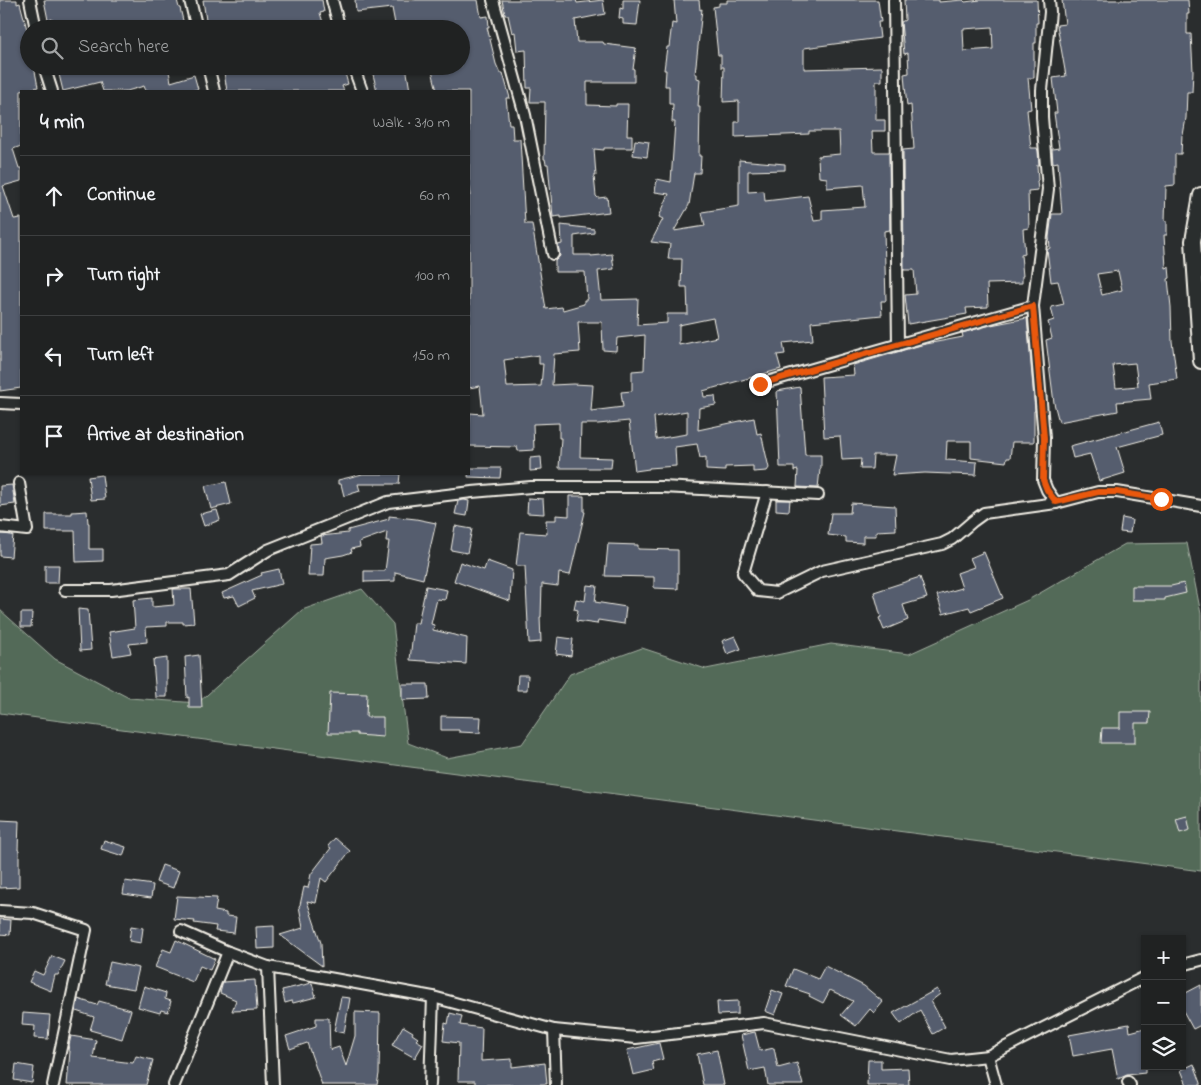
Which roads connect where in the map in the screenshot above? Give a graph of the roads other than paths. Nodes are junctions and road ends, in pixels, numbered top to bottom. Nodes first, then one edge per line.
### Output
1 (30, 0) edge
2 (190, 0) edge
3 (332, 0) edge
4 (493, 0) edge
5 (894, 0) edge
6 (1049, 0) edge
7 (34, 20) edge
8 (196, 20) edge
9 (338, 20) edge
10 (47, 75) edge
11 (210, 75) edge
12 (356, 75) edge
13 (52, 90) edge
14 (214, 90) edge
15 (362, 90) edge
16 (1201, 195) edge
17 (553, 254) dead end
18 (1033, 306) junction
19 (898, 345) junction
20 (1201, 361) edge
21 (760, 384) dead end
22 (0, 403) edge
23 (20, 404) edge
24 (20, 483) dead end
25 (767, 492) junction
26 (818, 495) dead end
27 (1056, 502) junction
28 (1201, 506) edge
29 (0, 527) edge
30 (65, 590) dead end
31 (0, 911) edge
32 (181, 931) dead end
33 (228, 952) junction
34 (1201, 960) edge
35 (1186, 964) edge
36 (268, 967) junction
37 (1141, 979) edge
38 (433, 997) junction
39 (554, 1030) junction
40 (988, 1056) junction
41 (53, 1085) edge
42 (174, 1085) edge
43 (273, 1085) edge
44 (430, 1085) edge
45 (556, 1085) edge
46 (996, 1085) edge

1 - 7 street
2 - 8 street
3 - 9 street
4 - 17 street
5 - 19 street
6 - 18 street
10 - 13 street
11 - 14 street
12 - 15 street
16 - 20 street
18 - 19 street
18 - 27 street
19 - 21 street
22 - 23 street
24 - 29 street
25 - 26 street
25 - 27 street
25 - 30 street
27 - 28 street
31 - 41 street
32 - 33 street
33 - 36 street
33 - 42 street
34 - 35 street
36 - 38 street
36 - 43 street
37 - 40 street
38 - 39 street
38 - 44 street
39 - 40 street
39 - 45 street
40 - 46 street

